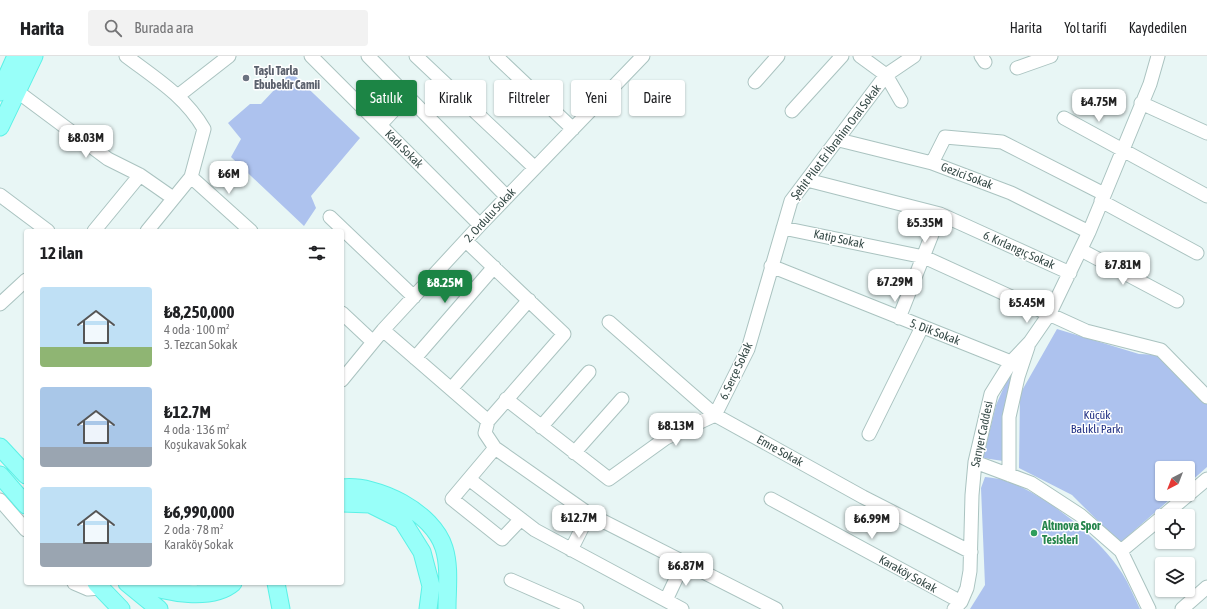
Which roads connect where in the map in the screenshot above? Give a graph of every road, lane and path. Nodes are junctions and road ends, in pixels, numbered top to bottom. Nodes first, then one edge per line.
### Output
1 (16, 56) edge
2 (34, 56) edge
3 (126, 56) edge
4 (311, 56) edge
5 (368, 56) edge
6 (416, 56) edge
7 (496, 56) edge
8 (643, 56) edge
9 (778, 56) edge
10 (842, 56) edge
11 (860, 56) edge
12 (914, 56) edge
13 (1051, 56) edge
14 (1158, 56) edge
15 (222, 58) edge
16 (1016, 68) dead end
17 (886, 75) junction
18 (391, 80) edge
19 (755, 82) dead end
20 (0, 92) edge
21 (18, 92) junction
22 (179, 96) junction
23 (901, 101) dead end
24 (1141, 103) junction
25 (417, 106) edge
26 (792, 111) dead end
27 (388, 116) edge
28 (1064, 118) dead end
29 (380, 125) junction
30 (0, 127) edge
31 (572, 129) junction
32 (1207, 133) edge
33 (839, 140) junction
34 (1122, 149) junction
35 (932, 163) junction
36 (535, 168) junction
37 (140, 175) junction
38 (191, 177) junction
39 (807, 180) junction
40 (0, 195) edge
41 (1207, 196) edge
42 (508, 197) junction
43 (1103, 197) junction
44 (173, 198) junction
45 (940, 214) junction
46 (330, 217) dead end
47 (480, 225) junction
48 (783, 228) junction
49 (45, 229) edge
50 (96, 229) edge
51 (149, 229) edge
52 (249, 229) edge
53 (343, 229) edge
54 (344, 230) edge
55 (1089, 232) junction
56 (466, 241) junction
57 (1081, 250) junction
58 (1197, 253) dead end
59 (924, 257) junction
60 (771, 266) junction
61 (494, 267) junction
62 (1070, 273) junction
63 (24, 282) edge
64 (414, 297) junction
65 (529, 300) junction
66 (1177, 301) dead end
67 (0, 304) edge
68 (1050, 313) junction
69 (344, 315) edge
70 (899, 318) junction
71 (609, 322) dead end
72 (922, 327) junction
73 (383, 330) junction
74 (373, 342) junction
75 (1030, 342) junction
76 (415, 358) junction
77 (1011, 362) junction
78 (589, 372) dead end
79 (344, 378) edge
80 (451, 389) junction
81 (1207, 397) edge
82 (506, 399) junction
83 (622, 399) dead end
84 (715, 415) junction
85 (488, 421) junction
86 (541, 427) junction
87 (869, 434) dead end
88 (0, 447) edge
89 (495, 448) junction
90 (574, 453) junction
91 (975, 462) junction
92 (24, 473) edge
93 (0, 475) edge
94 (1009, 475) junction
95 (469, 479) junction
96 (1207, 479) edge
97 (344, 488) edge
98 (771, 499) dead end
99 (0, 500) edge
100 (24, 503) edge
101 (344, 503) edge
102 (1171, 509) edge
103 (589, 514) junction
104 (521, 519) junction
105 (1155, 522) edge
106 (24, 528) edge
107 (572, 550) junction
108 (1120, 551) junction
109 (971, 552) junction
110 (684, 562) junction
111 (511, 580) dead end
112 (79, 585) edge
113 (129, 585) edge
114 (147, 585) edge
115 (232, 585) edge
116 (276, 585) edge
117 (98, 586) edge
118 (1207, 586) edge
119 (666, 600) junction
120 (958, 606) edge
121 (121, 609) edge
122 (159, 609) edge
123 (281, 609) edge
124 (428, 609) edge
125 (447, 609) edge
126 (577, 609) edge
127 (682, 609) edge
128 (776, 609) edge
129 (1149, 609) edge
130 (1182, 609) edge

1 - 20 main road
2 - 21 main road
3 - 22 street
4 - 29 street, Kadı Sokak
5 - 18 street
6 - 36 street
7 - 31 street
8 - 31 street, 2. Ordulu Sokak
9 - 19 street
10 - 26 street
11 - 17 street
12 - 17 street, Şehit Pilot Er İbrahim Oral Sokak
13 - 16 street
14 - 24 street, Sarıyer Caddesi
15 - 22 street
17 - 23 street
17 - 33 street, Şehit Pilot Er İbrahim Oral Sokak
21 - 30 main road
21 - 37 street
22 - 38 street
24 - 32 street
24 - 34 street, Sarıyer Caddesi
25 - 42 street
27 - 29 street
28 - 34 street
29 - 47 street, Kadı Sokak
31 - 36 street, 2. Ordulu Sokak
33 - 35 street, Gezici Sokak
33 - 39 street, Şehit Pilot Er İbrahim Oral Sokak
34 - 41 street
34 - 43 street, Sarıyer Caddesi
35 - 43 street
35 - 55 street, Gezici Sokak
36 - 42 street, 2. Ordulu Sokak
37 - 44 street
37 - 50 street
38 - 44 street
38 - 52 street
39 - 45 street, 6. Kırlangıç Sokak
39 - 48 street, Şehit Pilot Er İbrahim Oral Sokak
40 - 49 street
42 - 47 street, 2. Ordulu Sokak
43 - 55 street, Sarıyer Caddesi
43 - 58 street
44 - 51 street
45 - 59 street
45 - 62 street, 6. Kırlangıç Sokak
46 - 53 street
47 - 56 street, 2. Ordulu Sokak
48 - 59 street, Katip Sokak
48 - 60 street, Şehit Pilot Er İbrahim Oral Sokak
54 - 64 street
55 - 57 street, Sarıyer Caddesi
56 - 61 street
56 - 64 street, 2. Ordulu Sokak
57 - 62 street, Sarıyer Caddesi
57 - 66 street
59 - 68 street, Katip Sokak
59 - 70 street
60 - 70 street, 5. Dik Sokak
60 - 84 street, 6. Serçe Sokak
61 - 65 street
61 - 76 street
62 - 68 street, Sarıyer Caddesi
63 - 67 street
64 - 73 street, 2. Ordulu Sokak
65 - 80 street
65 - 82 street
68 - 75 street, Sarıyer Caddesi
68 - 81 street, Katip Sokak
69 - 74 street
70 - 72 street, 5. Dik Sokak
71 - 84 street, Emre Sokak
72 - 77 street, 5. Dik Sokak
72 - 87 street
73 - 74 street, 2. Ordulu Sokak
73 - 76 street
74 - 79 street, 2. Ordulu Sokak
75 - 77 street, Sarıyer Caddesi
75 - 94 street
76 - 80 street
77 - 91 street, Sarıyer Caddesi
78 - 86 street
80 - 85 street
82 - 85 street
82 - 86 street, 6. Serçe Sokak
83 - 90 street
84 - 90 street, 6. Serçe Sokak
84 - 109 street, Emre Sokak
85 - 89 street
86 - 90 street, 6. Serçe Sokak
88 - 92 main road
89 - 95 street
89 - 103 street
91 - 94 street
91 - 109 street, Sarıyer Caddesi
93 - 100 main road
94 - 108 street
95 - 104 street
95 - 104 street
96 - 102 street
97 - 125 main road
98 - 120 street, Karaköy Sokak
99 - 106 street
101 - 124 main road
103 - 107 street
103 - 110 street
104 - 107 street
105 - 108 street
107 - 119 street
108 - 129 street
109 - 120 street, Sarıyer Caddesi
110 - 119 street
110 - 128 street
111 - 126 street
112 - 117 street
113 - 122 main road
114 - 115 main road
116 - 123 main road
117 - 121 main road
118 - 130 street
119 - 127 street

